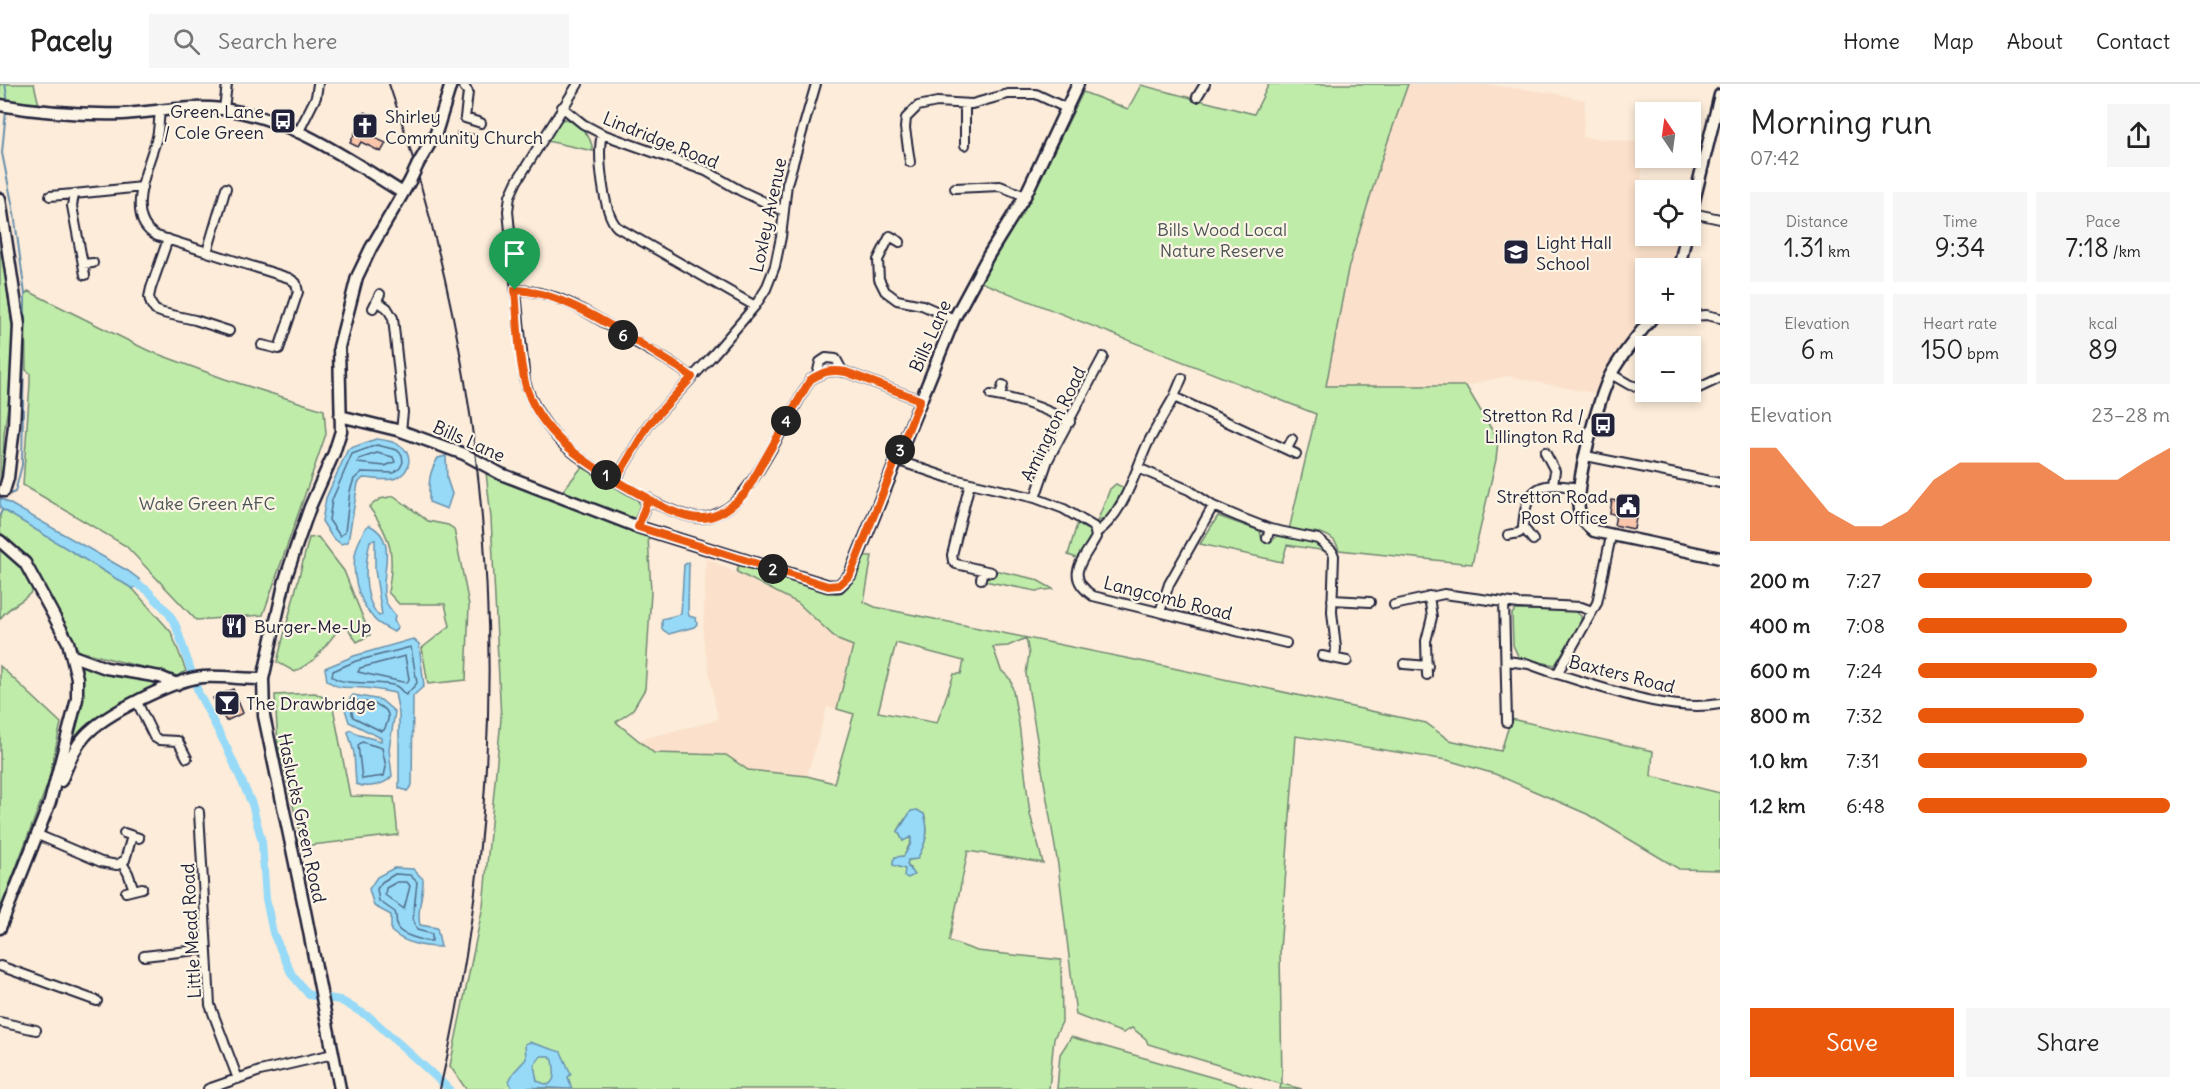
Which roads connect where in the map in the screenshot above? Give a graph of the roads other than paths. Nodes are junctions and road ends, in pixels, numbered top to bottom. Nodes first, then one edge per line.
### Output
1 (227, 84) edge
2 (318, 84) edge
3 (451, 84) edge
4 (462, 84) edge
5 (578, 84) edge
6 (816, 84) edge
7 (1078, 84) edge
8 (1205, 84) edge
9 (1720, 95) edge
10 (1197, 97) dead end
11 (0, 105) edge
12 (965, 105) junction
13 (562, 107) junction
14 (160, 109) junction
15 (1068, 109) junction
16 (224, 110) junction
17 (1718, 116) edge
18 (481, 123) dead end
19 (954, 131) dead end
20 (965, 131) junction
21 (298, 133) junction
22 (602, 134) junction
23 (906, 142) junction
24 (917, 142) dead end
25 (965, 145) dead end
26 (910, 162) dead end
27 (1701, 180) edge
28 (142, 187) junction
29 (226, 188) dead end
30 (955, 188) dead end
31 (404, 193) junction
32 (74, 194) junction
33 (213, 194) dead end
34 (50, 196) dead end
35 (1024, 196) junction
36 (223, 198) junction
37 (0, 199) edge
38 (784, 211) junction
39 (1701, 216) edge
40 (1720, 219) edge
41 (168, 239) junction
42 (900, 242) dead end
43 (207, 252) junction
44 (93, 263) dead end
45 (83, 264) junction
46 (85, 275) dead end
47 (515, 290) junction
48 (377, 301) dead end
49 (755, 306) junction
50 (1701, 315) edge
51 (1720, 318) edge
52 (954, 319) junction
53 (1648, 324) edge
54 (229, 331) dead end
55 (262, 345) dead end
56 (1089, 360) dead end
57 (843, 372) junction
58 (1611, 374) junction
59 (817, 375) junction
60 (692, 377) junction
61 (1182, 378) dead end
62 (1720, 378) edge
63 (1003, 386) dead end
64 (1635, 386) edge
65 (1701, 387) edge
66 (991, 394) dead end
67 (1000, 396) junction
68 (1174, 397) junction
69 (920, 400) junction
70 (340, 416) junction
71 (1070, 422) junction
72 (402, 431) junction
73 (1292, 439) dead end
74 (1287, 449) junction
75 (1545, 452) dead end
76 (1296, 454) dead end
77 (1586, 456) junction
78 (896, 460) junction
79 (1138, 468) junction
80 (615, 481) junction
81 (970, 483) junction
82 (1720, 483) edge
83 (1553, 484) junction
84 (1580, 488) junction
85 (4, 491) dead end
86 (648, 498) junction
87 (1035, 498) junction
88 (1213, 506) junction
89 (638, 527) junction
90 (1270, 529) junction
91 (1524, 529) junction
92 (1096, 533) junction
93 (1508, 535) dead end
94 (1611, 536) junction
95 (1267, 538) dead end
96 (1533, 540) dead end
97 (0, 541) edge
98 (1720, 558) edge
99 (981, 579) dead end
100 (1429, 596) junction
101 (1332, 600) junction
102 (1370, 602) dead end
103 (1504, 602) junction
104 (1394, 605) dead end
105 (1592, 611) junction
106 (1160, 612) junction
107 (1277, 629) dead end
108 (1274, 640) junction
109 (1286, 643) dead end
110 (73, 656) junction
111 (1322, 656) dead end
112 (1335, 658) junction
113 (1507, 661) junction
114 (1347, 662) dead end
115 (1404, 664) dead end
116 (1557, 674) junction
117 (263, 679) junction
118 (177, 684) junction
119 (138, 702) junction
120 (1720, 704) edge
121 (1506, 722) dead end
122 (187, 758) dead end
123 (50, 802) junction
124 (200, 812) dead end
125 (38, 835) junction
126 (132, 836) dead end
127 (122, 863) junction
128 (134, 890) dead end
129 (0, 928) edge
130 (206, 949) junction
131 (144, 956) dead end
132 (0, 966) edge
133 (97, 1001) dead end
134 (0, 1022) edge
135 (36, 1030) dead end
136 (333, 1054) junction
137 (238, 1079) junction
138 (208, 1089) edge
139 (340, 1089) edge

1 - 16 street
2 - 21 street
3 - 31 street, Haslucks Green Road, bridge
4 - 18 street
5 - 13 street
6 - 38 street, Loxley Avenue
7 - 15 street, Bills Lane
8 - 10 street
9 - 17 street
11 - 14 street
12 - 15 street
12 - 20 street
12 - 23 street
13 - 22 street, Lindridge Road
13 - 47 street
14 - 16 street
14 - 28 street
15 - 35 street, Bills Lane
16 - 21 street
17 - 27 street
19 - 20 street
20 - 25 street
21 - 31 street
22 - 38 street, Lindridge Road
22 - 49 street
23 - 24 street
23 - 26 street
28 - 32 street
28 - 41 street
29 - 36 street
30 - 35 street
31 - 70 street, Haslucks Green Road
32 - 34 street
32 - 45 street
33 - 36 street
35 - 52 street, Bills Lane
36 - 43 street
37 - 85 street
38 - 49 street, Loxley Avenue
39 - 40 street
41 - 43 street
41 - 54 street
42 - 52 street
43 - 55 street
44 - 45 street
45 - 46 street
47 - 60 street
47 - 80 street
48 - 72 street
49 - 60 street, Loxley Avenue
50 - 51 street
52 - 69 street, Bills Lane
53 - 58 street
56 - 71 street, Amington Road
57 - 59 street
57 - 59 street
57 - 69 street
58 - 64 street
58 - 77 street
59 - 86 street
60 - 80 street, Loxley Avenue
61 - 68 street
62 - 65 street
63 - 67 street
66 - 67 street
67 - 71 street
68 - 74 street
68 - 79 street
69 - 78 street, Bills Lane
70 - 72 street, Bills Lane
70 - 117 street, Haslucks Green Road
71 - 87 street, Amington Road
72 - 89 street, Bills Lane
73 - 74 street
74 - 76 street
75 - 83 street
77 - 82 street
77 - 84 street
78 - 81 street
78 - 89 street, Bills Lane
79 - 88 street
79 - 92 street
80 - 86 street
81 - 87 street
81 - 99 street
83 - 84 street
83 - 91 street
84 - 94 street
86 - 89 street
87 - 92 street
88 - 90 street
88 - 106 street
90 - 95 street
90 - 101 street
91 - 93 street
91 - 96 street
92 - 106 street, Langcomb Road
94 - 98 street
94 - 105 street, Baxters Road
97 - 110 street
100 - 103 street
100 - 104 street
100 - 115 street
101 - 102 street
101 - 112 street
103 - 105 street
103 - 113 street
105 - 116 street, Baxters Road
106 - 108 street, Langcomb Road
107 - 108 street
108 - 109 street, Langcomb Road
110 - 118 street
110 - 123 street
111 - 112 street
112 - 114 street
113 - 116 street
113 - 121 street
116 - 120 street, Baxters Road
117 - 118 street
117 - 136 street, Haslucks Green Road
118 - 119 street
119 - 122 street
119 - 123 street
123 - 125 street
124 - 130 street, Little Mead Road
125 - 127 street
125 - 129 street
126 - 127 street
127 - 128 street
130 - 131 street
130 - 137 street, Little Mead Road
132 - 133 street
134 - 135 street
136 - 137 street
136 - 139 street, Haslucks Green Road
137 - 138 street

